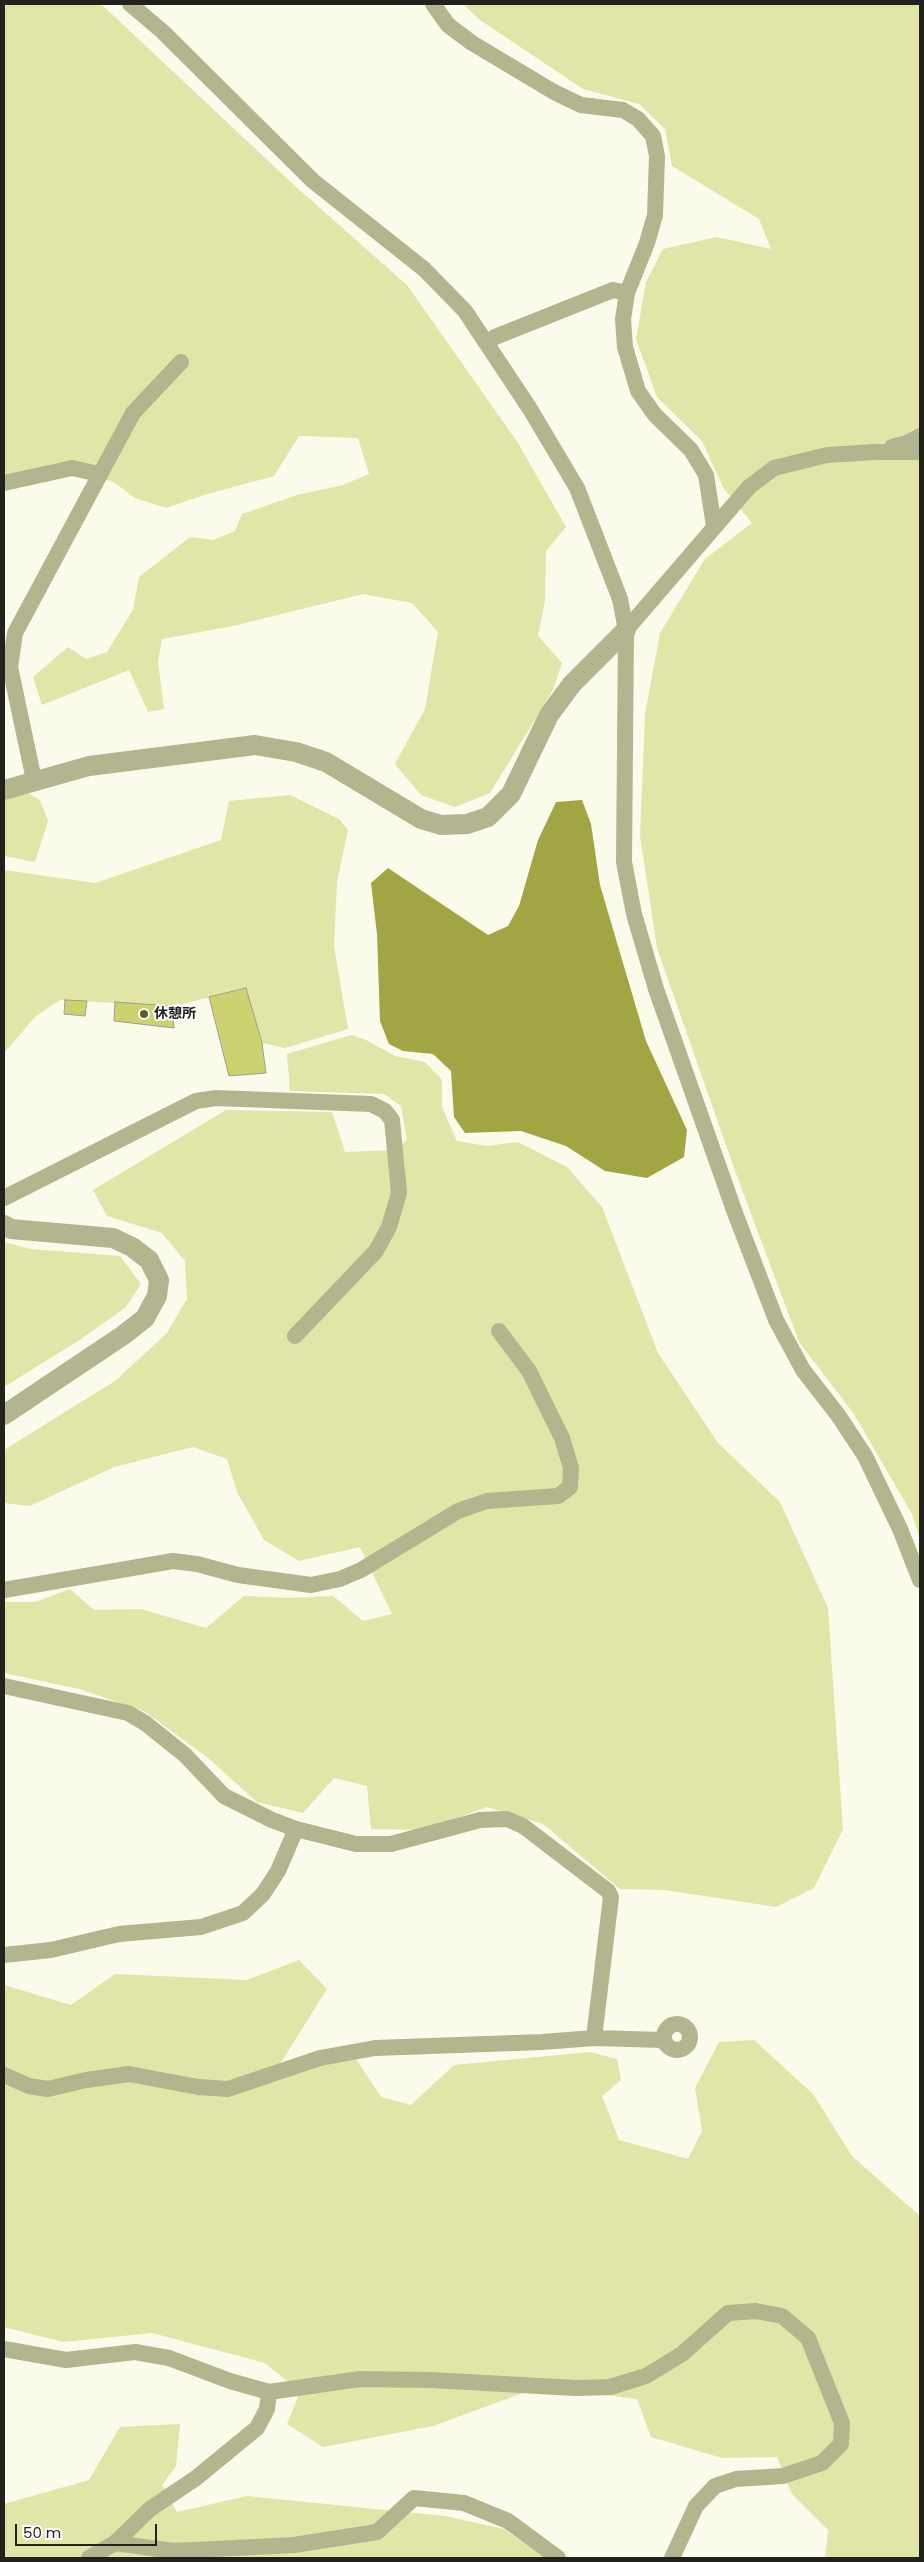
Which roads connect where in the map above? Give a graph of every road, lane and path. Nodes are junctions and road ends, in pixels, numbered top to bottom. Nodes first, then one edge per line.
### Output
1 (130, 4) edge
2 (433, 4) edge
3 (627, 292) junction
4 (486, 343) junction
5 (181, 362) dead end
6 (920, 436) edge
7 (876, 452) junction
8 (920, 452) edge
9 (99, 474) junction
10 (4, 483) edge
11 (714, 526) junction
12 (626, 630) junction
13 (34, 780) junction
14 (4, 790) edge
15 (4, 1198) edge
16 (4, 1226) edge
17 (499, 1331) dead end
18 (295, 1336) dead end
19 (4, 1415) edge
20 (920, 1580) edge
21 (4, 1590) edge
22 (4, 1686) edge
23 (296, 1829) junction
24 (4, 1955) edge
25 (594, 2038) junction
26 (664, 2040) dead end
27 (4, 2075) edge
28 (4, 2349) edge
29 (270, 2392) junction
30 (114, 2543) junction
31 (89, 2558) edge
32 (558, 2558) edge
33 (672, 2558) edge

1 - 4 street
2 - 3 street
3 - 4 street
3 - 11 street
4 - 12 street
5 - 9 street
6 - 7 street
7 - 8 street
7 - 11 street
9 - 10 street
9 - 13 street
11 - 12 street
12 - 13 street
12 - 20 street
13 - 14 street
15 - 18 street
16 - 19 street
17 - 21 street
22 - 23 street
23 - 24 street
23 - 25 street
25 - 26 street
25 - 27 street
28 - 29 street
29 - 30 street
29 - 33 street
30 - 31 street
30 - 32 street

